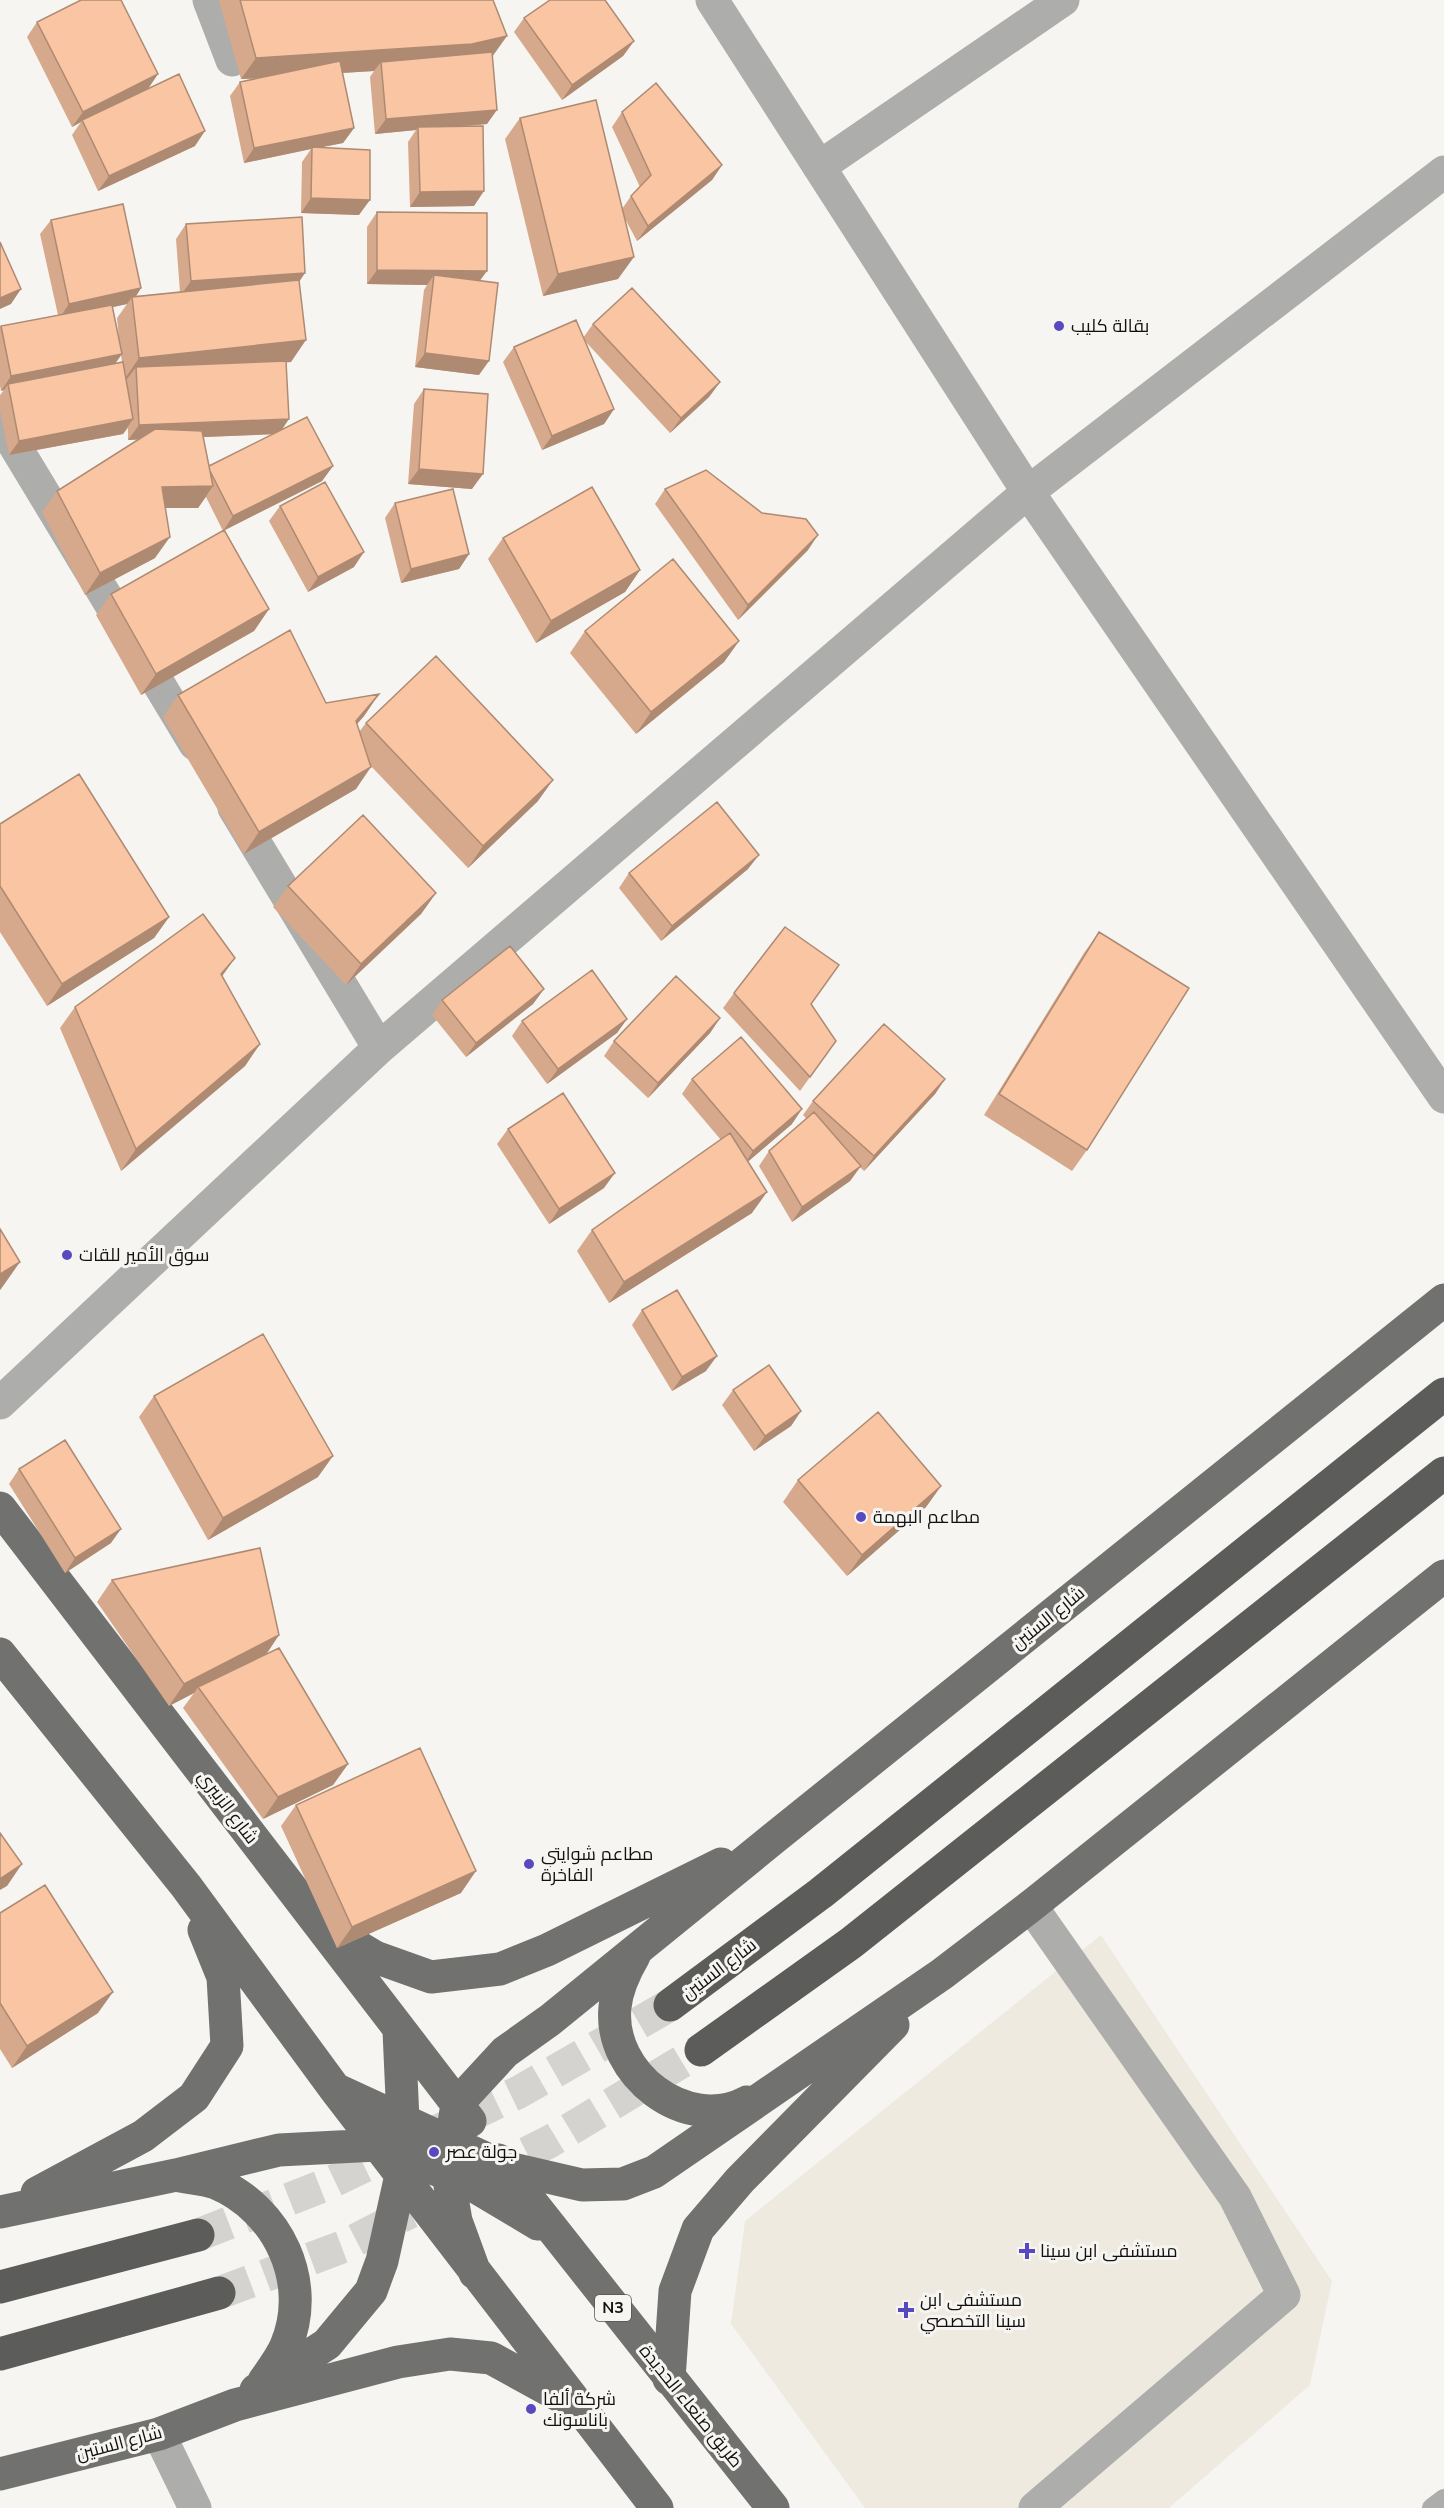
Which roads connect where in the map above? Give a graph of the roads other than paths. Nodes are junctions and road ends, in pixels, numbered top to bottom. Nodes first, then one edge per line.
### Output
1 (209, 0) edge
2 (711, 0) edge
3 (1063, 0) edge
4 (232, 60) dead end
5 (819, 167) junction
6 (1444, 172) edge
7 (0, 421) edge
8 (1028, 492) junction
9 (379, 1048) junction
10 (1444, 1097) edge
11 (1444, 1300) edge
12 (1444, 1394) edge
13 (0, 1403) edge
14 (1444, 1473) edge
15 (0, 1508) edge
16 (1444, 1576) edge
17 (0, 1654) edge
18 (774, 1838) junction
19 (186, 1886) junction
20 (1031, 1906) junction
21 (315, 1922) junction
22 (652, 1937) junction
23 (942, 1974) junction
24 (670, 2006) tunnel mouth
25 (399, 2031) junction
26 (701, 2050) tunnel mouth
27 (335, 2089) junction
28 (769, 2091) junction
29 (457, 2104) junction
30 (403, 2120) junction
31 (449, 2158) junction
32 (394, 2159) junction
33 (504, 2167) junction
34 (176, 2175) junction
35 (0, 2212) edge
36 (555, 2234) junction
37 (198, 2235) tunnel mouth
38 (475, 2273) junction
39 (0, 2287) edge
40 (219, 2293) tunnel mouth
41 (0, 2354) edge
42 (669, 2379) junction
43 (235, 2405) junction
44 (577, 2406) junction
45 (159, 2434) junction
46 (0, 2474) edge
47 (1444, 2499) edge
48 (195, 2508) edge
49 (657, 2508) edge
50 (773, 2508) edge
51 (1035, 2508) edge
52 (1432, 2508) edge

1 - 4 street
2 - 5 street
3 - 5 street
5 - 8 street
6 - 8 street
7 - 9 street
8 - 9 street
8 - 10 street
9 - 13 street
11 - 18 main road, شارع الستين
12 - 24 highway, شارع الستين
14 - 26 highway
15 - 21 main road, شارع الزبيري
16 - 20 main road
17 - 19 main road
18 - 21 main road
18 - 22 main road, شارع الستين
19 - 27 main road
19 - 35 main road
20 - 23 main road
20 - 51 street
21 - 25 main road, شارع الزبيري
22 - 28 main road
22 - 29 main road
23 - 28 main road
23 - 42 main road
25 - 29 main road, شارع الزبيري
25 - 30 main road
27 - 30 main road
27 - 32 main road
28 - 33 main road
29 - 31 main road
29 - 33 main road, طريق صنعاء الحديدة / N3
30 - 31 main road
30 - 32 main road
31 - 32 main road
31 - 33 main road
31 - 36 main road
31 - 38 main road
32 - 34 main road
32 - 38 main road
32 - 43 main road
33 - 36 main road, طريق صنعاء الحديدة / N3
34 - 35 main road
34 - 43 main road
36 - 42 main road, طريق صنعاء الحديدة / N3
37 - 39 highway
38 - 44 main road
40 - 41 highway
42 - 50 main road, طريق صنعاء الحديدة / N3
43 - 44 main road
43 - 45 main road, شارع الستين
44 - 49 main road
45 - 46 main road, شارع الستين
45 - 48 street
47 - 52 lane

